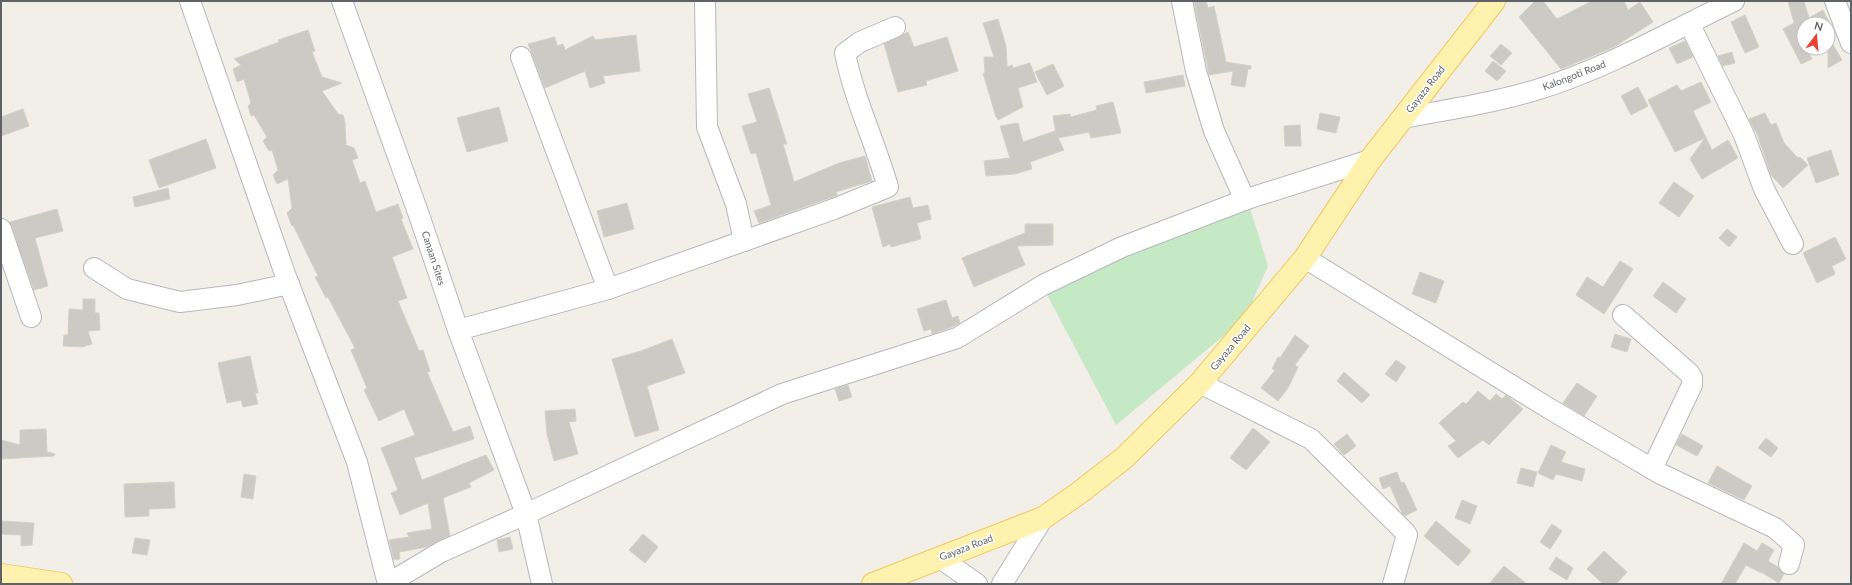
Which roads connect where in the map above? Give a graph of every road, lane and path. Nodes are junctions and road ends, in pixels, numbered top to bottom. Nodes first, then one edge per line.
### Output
1 (190, 1) edge
2 (342, 1) edge
3 (705, 1) edge
4 (1182, 1) edge
5 (1494, 1) edge
6 (1734, 1) edge
7 (1835, 1) edge
8 (1689, 23) junction
9 (895, 27) dead end
10 (1851, 43) edge
11 (521, 57) dead end
12 (1402, 118) junction
13 (1370, 160) junction
14 (1245, 200) junction
15 (1, 229) edge
16 (744, 241) junction
17 (1794, 244) dead end
18 (1305, 258) junction
19 (94, 268) dead end
20 (289, 284) junction
21 (608, 289) junction
22 (1623, 315) dead end
23 (31, 317) dead end
24 (458, 330) junction
25 (1200, 383) junction
26 (1652, 469) junction
27 (526, 514) junction
28 (1043, 518) junction
29 (940, 558) junction
30 (1789, 564) dead end
31 (1, 575) edge
32 (61, 584) edge
33 (389, 584) edge
34 (542, 584) edge
35 (873, 584) edge
36 (977, 584) edge
37 (1002, 584) edge
38 (1393, 584) edge

1 - 20 street
2 - 24 street, Canaan Sites
3 - 16 street
4 - 14 street
5 - 12 main road, Gayaza Road
6 - 8 street, Kalongoti Road
7 - 10 street
8 - 12 street, Kalongoti Road
8 - 17 street
9 - 16 street
11 - 21 street
12 - 13 main road, Gayaza Road
13 - 14 street
13 - 18 main road, Gayaza Road
14 - 27 street
15 - 23 street
16 - 21 street
18 - 25 main road, Gayaza Road
18 - 26 street
19 - 20 street
20 - 33 street
21 - 24 street
22 - 26 street
24 - 27 street, Canaan Sites
25 - 28 main road, Gayaza Road
25 - 38 street
26 - 30 street
27 - 33 street
27 - 34 street, Canaan Sites
28 - 29 main road, Gayaza Road
28 - 37 street
29 - 35 main road, Gayaza Road
29 - 36 street
31 - 32 main road

